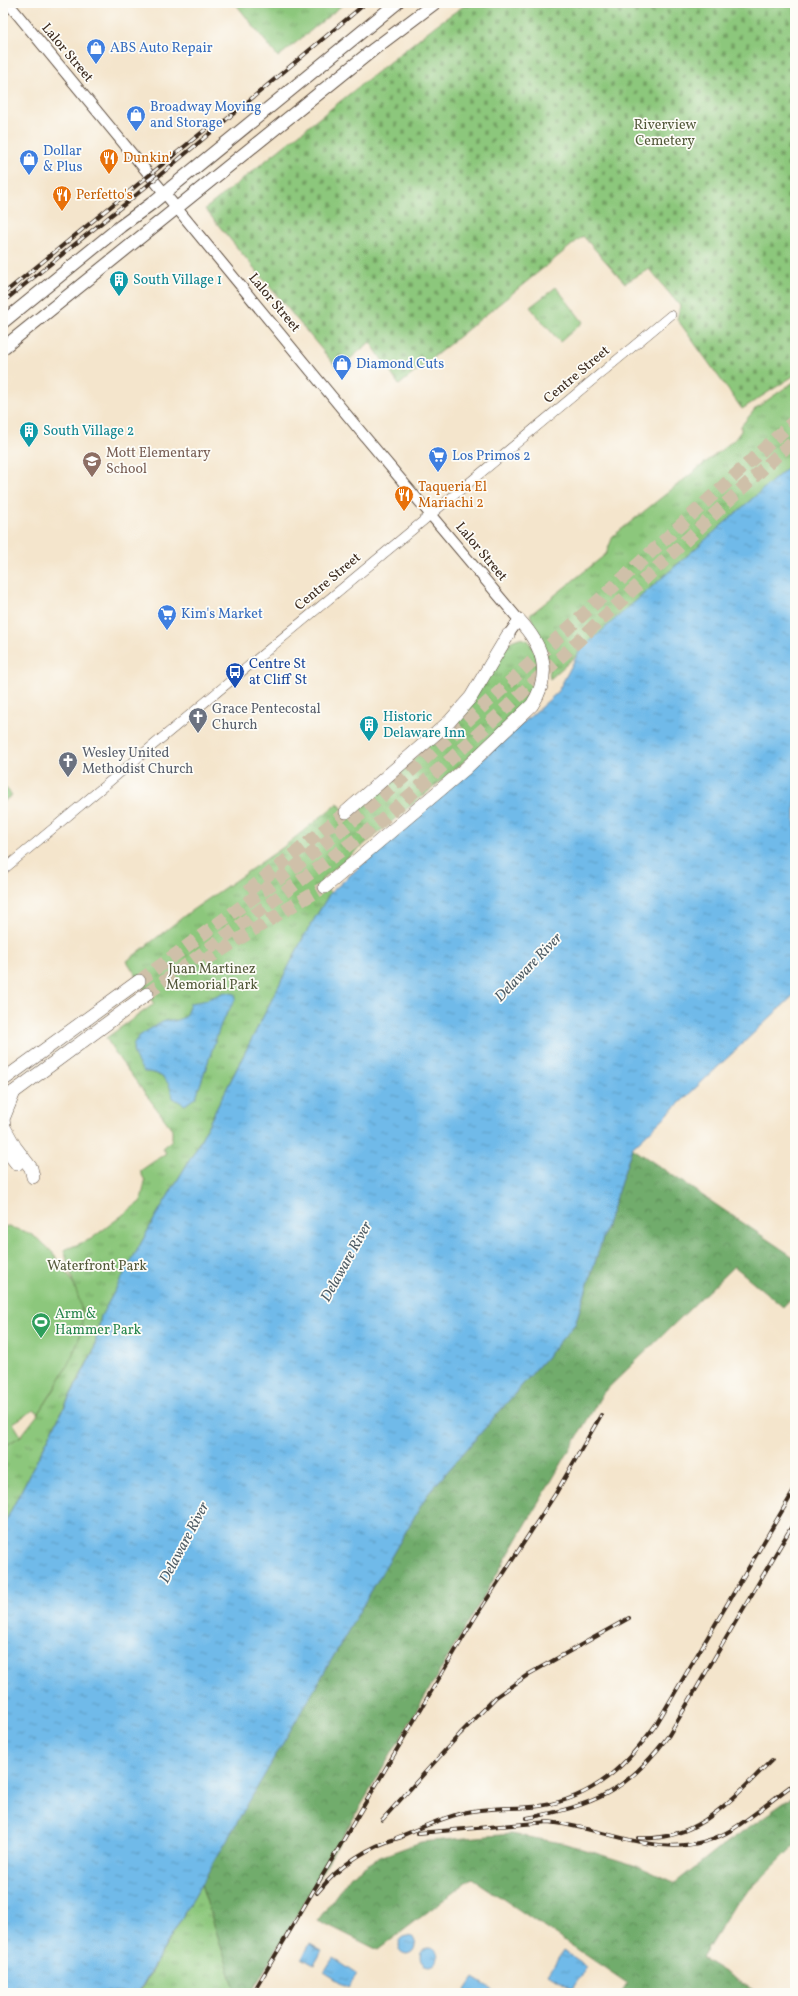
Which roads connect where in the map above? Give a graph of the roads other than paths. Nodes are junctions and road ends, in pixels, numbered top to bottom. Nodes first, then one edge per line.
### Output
1 (8, 3) edge
2 (397, 3) edge
3 (435, 3) edge
4 (165, 192) junction
5 (178, 207) junction
6 (671, 315) dead end
7 (3, 322) edge
8 (3, 348) edge
9 (430, 514) junction
10 (519, 620) junction
11 (508, 635) joint
12 (346, 812) tunnel mouth
13 (3, 870) edge
14 (325, 887) tunnel mouth
15 (138, 981) tunnel mouth
16 (147, 994) tunnel mouth
17 (3, 1080) edge
18 (14, 1092) junction
19 (3, 1100) edge
20 (3, 1146) edge

1 - 4 main road, Lalor Street
2 - 4 highway
3 - 5 highway
4 - 5 main road, Lalor Street
4 - 7 highway
5 - 8 highway
5 - 9 main road, Lalor Street
6 - 9 street, Centre Street
9 - 10 main road, Lalor Street
9 - 13 street, Centre Street
10 - 11 main road
10 - 14 highway
11 - 12 highway
15 - 17 highway
16 - 18 highway
18 - 19 highway
18 - 20 highway

